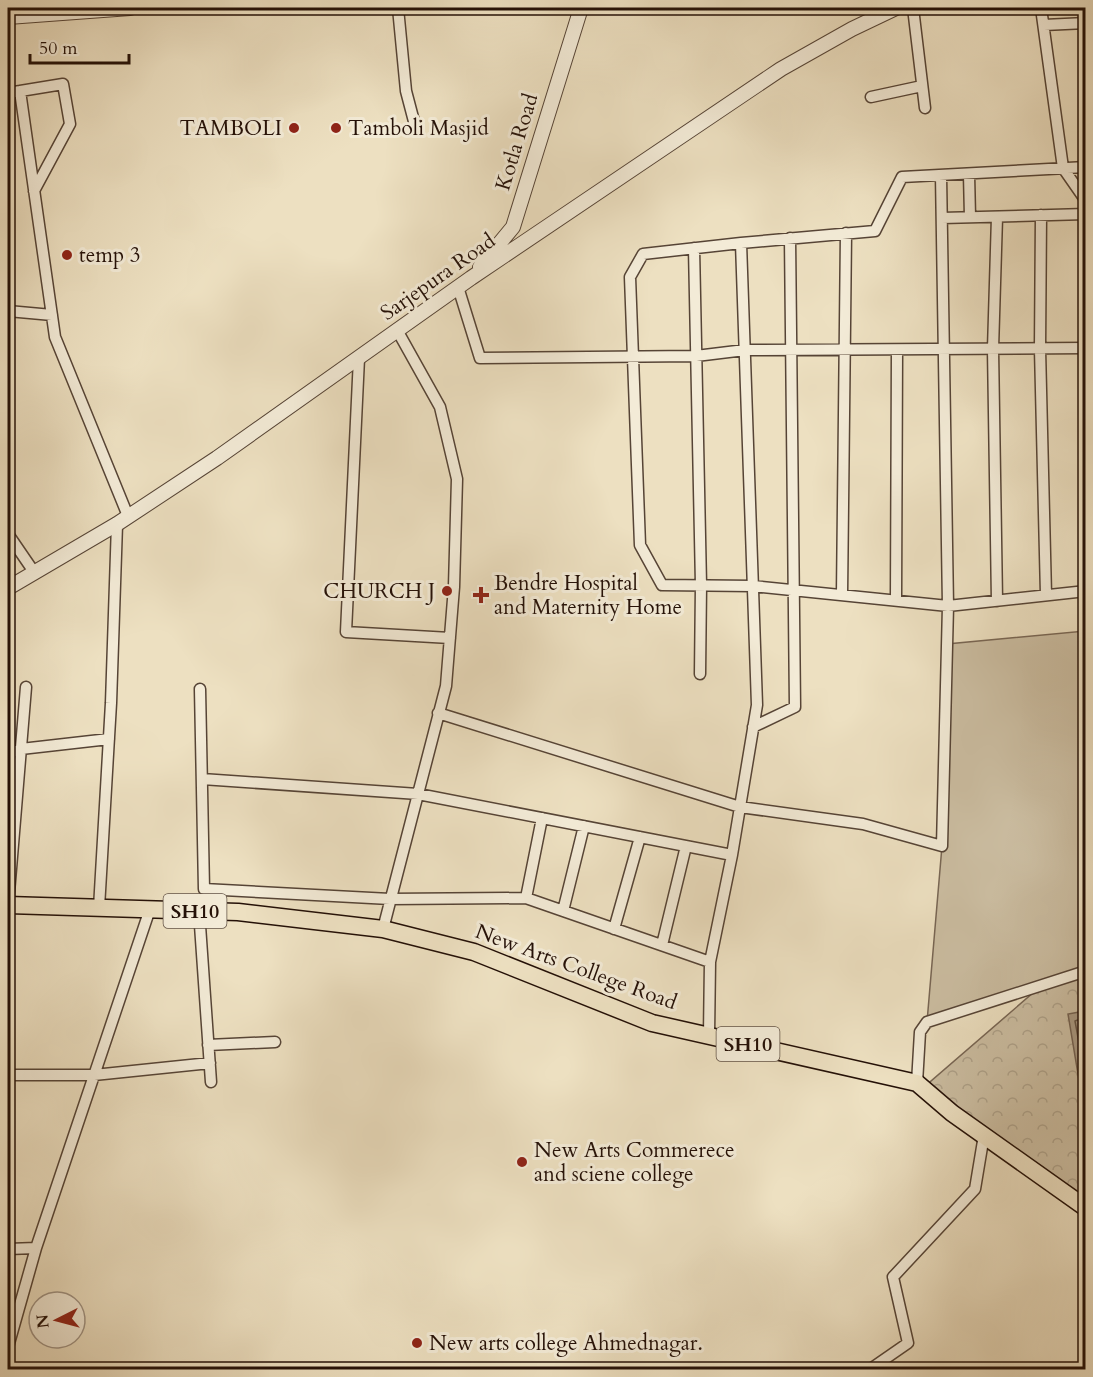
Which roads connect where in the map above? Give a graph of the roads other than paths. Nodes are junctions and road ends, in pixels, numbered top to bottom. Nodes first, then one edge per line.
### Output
1 (130, 8) edge
2 (398, 8) edge
3 (581, 8) edge
4 (896, 8) edge
5 (913, 8) edge
6 (1041, 8) edge
7 (47, 11) edge
8 (8, 17) edge
9 (1086, 22) edge
10 (1044, 25) junction
11 (922, 86) junction
12 (20, 91) junction
13 (8, 93) edge
14 (871, 97) dead end
15 (925, 108) dead end
16 (416, 129) dead end
17 (1086, 167) edge
18 (1063, 168) junction
19 (969, 174) junction
20 (941, 175) junction
21 (34, 191) junction
22 (1086, 201) edge
23 (1086, 214) edge
24 (1041, 215) junction
25 (970, 217) junction
26 (997, 217) junction
27 (942, 218) junction
28 (846, 233) junction
29 (790, 238) junction
30 (741, 243) junction
31 (694, 248) junction
32 (471, 278) junction
33 (458, 287) junction
34 (8, 311) edge
35 (52, 315) junction
36 (397, 330) junction
37 (1086, 348) edge
38 (993, 349) junction
39 (1040, 349) junction
40 (745, 350) junction
41 (897, 350) junction
42 (944, 350) junction
43 (792, 351) junction
44 (845, 351) junction
45 (696, 356) junction
46 (633, 357) junction
47 (359, 358) junction
48 (122, 520) junction
49 (8, 534) edge
50 (34, 572) junction
51 (701, 585) junction
52 (753, 586) junction
53 (8, 588) edge
54 (795, 590) junction
55 (1086, 591) edge
56 (842, 595) junction
57 (1046, 596) junction
58 (896, 600) junction
59 (997, 601) junction
60 (948, 606) junction
61 (450, 638) junction
62 (700, 674) dead end
63 (26, 687) dead end
64 (200, 689) dead end
65 (438, 714) junction
66 (753, 727) junction
67 (109, 740) junction
68 (21, 748) junction
69 (8, 753) edge
70 (201, 779) junction
71 (418, 794) junction
72 (740, 807) junction
73 (542, 818) junction
74 (584, 826) junction
75 (640, 837) junction
76 (686, 846) junction
77 (732, 855) junction
78 (526, 898) junction
79 (390, 899) junction
80 (8, 905) edge
81 (99, 908) junction
82 (150, 909) junction
83 (200, 911) junction
84 (563, 911) junction
85 (614, 928) junction
86 (382, 929) junction
87 (662, 945) junction
88 (710, 962) junction
89 (1086, 971) edge
90 (709, 1035) junction
91 (275, 1042) dead end
92 (208, 1045) junction
93 (210, 1063) junction
94 (8, 1075) edge
95 (94, 1075) junction
96 (211, 1082) dead end
97 (917, 1083) junction
98 (984, 1135) junction
99 (1086, 1208) edge
100 (36, 1248) junction
101 (8, 1249) edge
102 (9, 1335) edge
103 (8, 1347) edge
104 (869, 1370) edge

1 - 7 street
2 - 16 street
3 - 32 street, Kotla Road
4 - 32 street, Sarjepura Road
5 - 11 street
6 - 10 street
7 - 8 street
9 - 10 street
10 - 18 street
11 - 14 street
11 - 15 street
12 - 13 street
12 - 21 street
12 - 21 street
17 - 18 street
18 - 19 street
18 - 22 street
19 - 20 street
19 - 25 street
20 - 27 street
20 - 28 street
21 - 35 street
23 - 24 street
24 - 26 street
24 - 39 street
25 - 26 street
25 - 27 street
26 - 38 street
27 - 42 street
28 - 29 street
28 - 44 street
29 - 30 street
29 - 43 street
30 - 31 street
30 - 40 street
31 - 45 street
31 - 46 street
32 - 33 street, Sarjepura Road
33 - 36 street, Sarjepura Road
33 - 46 street
34 - 35 street
35 - 48 street
36 - 47 street, Sarjepura Road
36 - 61 street
37 - 39 street
38 - 39 street
38 - 42 street
38 - 59 street
39 - 57 street
40 - 43 street
40 - 45 street
40 - 52 street
41 - 42 street
41 - 44 street
41 - 58 street
42 - 60 street
43 - 44 street
43 - 54 street
44 - 56 street
45 - 46 street
45 - 51 street
46 - 51 street
47 - 48 street, Sarjepura Road
47 - 61 street
48 - 50 street, Sarjepura Road
48 - 67 street
49 - 50 street
50 - 53 street, Sarjepura Road
51 - 52 street
51 - 62 street
52 - 54 street
52 - 66 street
54 - 56 street
54 - 66 street
55 - 57 street
56 - 58 street
57 - 59 street
58 - 60 street
59 - 60 street
60 - 72 street
61 - 65 street
63 - 68 street
64 - 70 street
65 - 71 street
65 - 72 street
66 - 72 street
67 - 68 street
67 - 81 street
68 - 69 street
68 - 80 street
70 - 71 street
70 - 79 street
71 - 73 street
71 - 79 street
72 - 77 street
73 - 74 street
73 - 78 street
74 - 75 street
74 - 84 street
75 - 76 street
75 - 85 street
76 - 77 street
76 - 87 street
77 - 88 street
78 - 79 street
78 - 84 street
79 - 86 street
80 - 81 main road, New Arts College Road / SH10
81 - 82 main road, New Arts College Road / SH10
82 - 83 main road, New Arts College Road / SH10
82 - 95 street
83 - 86 main road, New Arts College Road / SH10
83 - 92 street
84 - 85 street
85 - 87 street
86 - 90 main road, New Arts College Road / SH10
87 - 88 street
88 - 90 street
89 - 97 street
90 - 97 main road, New Arts College Road / SH10
91 - 92 street
92 - 93 street
93 - 95 street
93 - 96 street
94 - 95 street
95 - 100 street
97 - 98 main road, New Arts College Road / SH10
98 - 99 main road, New Arts College Road / SH10
98 - 104 street
100 - 101 street
100 - 102 street
102 - 103 street

